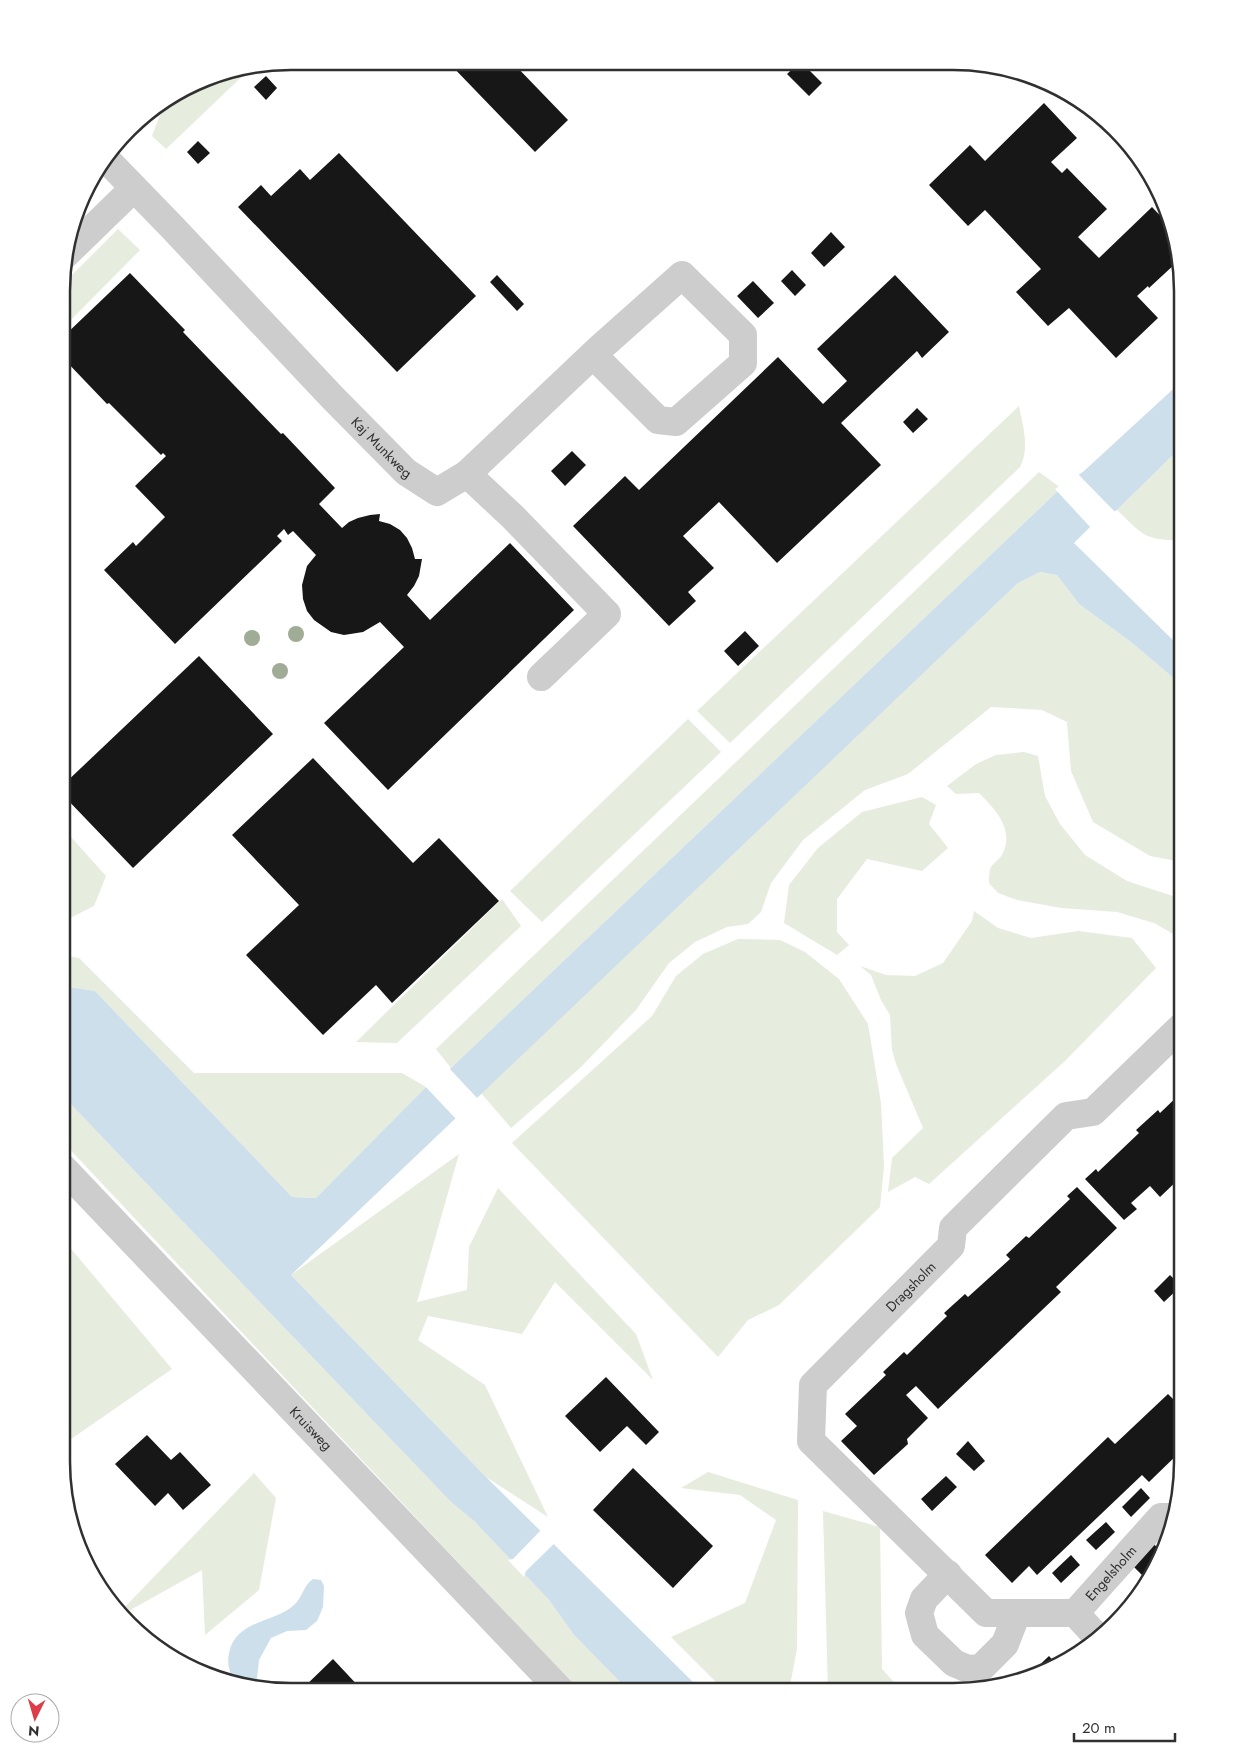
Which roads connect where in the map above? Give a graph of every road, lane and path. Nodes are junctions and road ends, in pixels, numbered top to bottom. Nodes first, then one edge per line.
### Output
1 (110, 164) edge
2 (134, 188) junction
3 (75, 244) edge
4 (593, 355) junction
5 (467, 474) junction
6 (541, 677) dead end
7 (1174, 1034) edge
8 (70, 1175) edge
9 (1167, 1517) edge
10 (948, 1574) junction
11 (1017, 1613) junction
12 (1075, 1613) junction
13 (1093, 1633) edge
14 (553, 1683) edge

1 - 2 street, Kaj Munkweg
2 - 3 street
2 - 5 street, Kaj Munkweg
4 - 4 street, Kaj Munkweg
4 - 5 street, Kaj Munkweg
5 - 6 street
7 - 10 street, Dragsholm
8 - 14 street, Kruisweg
9 - 12 street, Engelsholm
10 - 11 street, Dragsholm
10 - 11 street
11 - 12 street, Dragsholm
12 - 13 street, Engelsholm

